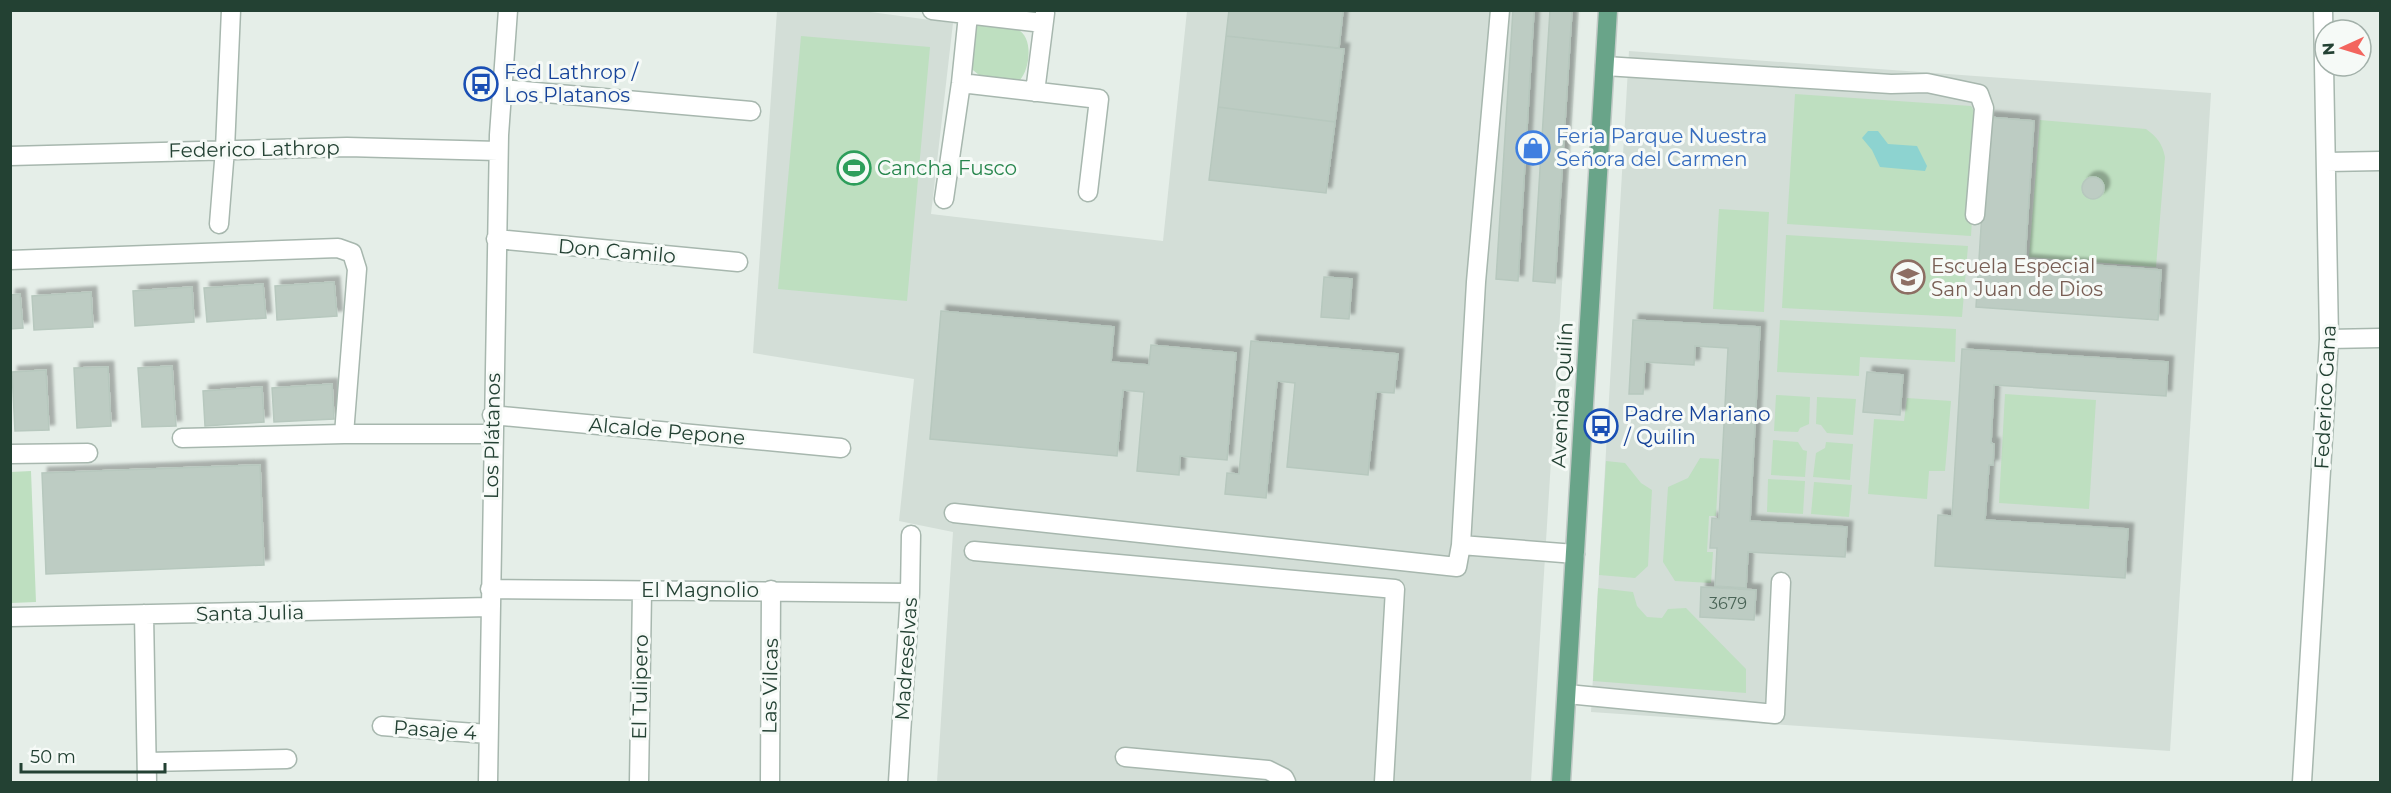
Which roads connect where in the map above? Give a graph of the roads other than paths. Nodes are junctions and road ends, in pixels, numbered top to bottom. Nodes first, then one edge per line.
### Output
1 (231, 10) edge
2 (508, 10) edge
3 (932, 10) edge
4 (1500, 10) edge
5 (1608, 10) edge
6 (2323, 10) edge
7 (968, 15) junction
8 (1044, 17) edge
9 (1605, 66) junction
10 (961, 83) junction
11 (501, 89) junction
12 (1035, 92) junction
13 (751, 111) dead end
14 (225, 150) junction
15 (498, 151) junction
16 (10, 156) edge
17 (2380, 160) edge
18 (2327, 162) junction
19 (1088, 192) dead end
20 (944, 199) dead end
21 (1975, 214) dead end
22 (219, 224) dead end
23 (496, 240) junction
24 (10, 260) edge
25 (738, 262) dead end
26 (2380, 338) edge
27 (2329, 339) junction
28 (492, 415) junction
29 (344, 434) junction
30 (492, 434) junction
31 (182, 438) dead end
32 (841, 447) dead end
33 (88, 453) dead end
34 (10, 454) edge
35 (954, 513) dead end
36 (911, 535) dead end
37 (1461, 545) junction
38 (974, 551) dead end
39 (1575, 554) junction
40 (1781, 582) dead end
41 (771, 590) junction
42 (642, 591) junction
43 (910, 593) junction
44 (490, 598) junction
45 (144, 614) junction
46 (10, 617) edge
47 (1567, 694) junction
48 (382, 726) dead end
49 (488, 734) junction
50 (1125, 757) dead end
51 (287, 759) dead end
52 (147, 762) junction
53 (147, 783) edge
54 (488, 783) edge
55 (639, 783) edge
56 (770, 783) edge
57 (898, 783) edge
58 (1286, 783) edge
59 (1384, 783) edge
60 (1561, 783) edge
61 (2302, 783) edge

1 - 14 street
2 - 11 street, Los Plátanos
3 - 7 street
4 - 37 street
5 - 9 main road, Avenida Quilín
6 - 18 street, Federico Gana
7 - 8 street
7 - 10 street
8 - 12 street
9 - 21 street
9 - 39 main road, Avenida Quilín
10 - 12 street
10 - 20 street
11 - 13 street
11 - 15 street, Los Plátanos
12 - 19 street
14 - 15 street, Federico Lathrop
14 - 16 street, Federico Lathrop
14 - 22 street
15 - 23 street, Los Plátanos
17 - 18 street
18 - 27 street, Federico Gana
23 - 25 street, Don Camilo
23 - 28 street, Los Plátanos
24 - 29 street
26 - 27 street
27 - 61 street, Federico Gana
28 - 30 street, Los Plátanos
28 - 32 street, Alcalde Pepone
29 - 30 street
29 - 31 street
30 - 44 street, Los Plátanos
33 - 34 street
35 - 37 street
36 - 43 street, Madreselvas
37 - 39 street
38 - 59 street
39 - 47 main road, Avenida Quilín
40 - 47 street
41 - 42 street, El Magnolio
41 - 43 street, El Magnolio
41 - 56 street, Las Vilcas
42 - 44 street, El Magnolio
42 - 55 street, El Tulipero
43 - 57 street, Madreselvas
44 - 45 street, Santa Julia
44 - 49 street, Los Plátanos
45 - 46 street, Santa Julia
45 - 52 street
47 - 60 main road, Avenida Quilín
48 - 49 street, Pasaje 4
49 - 54 street, Los Plátanos
50 - 58 street
51 - 52 street
52 - 53 street

